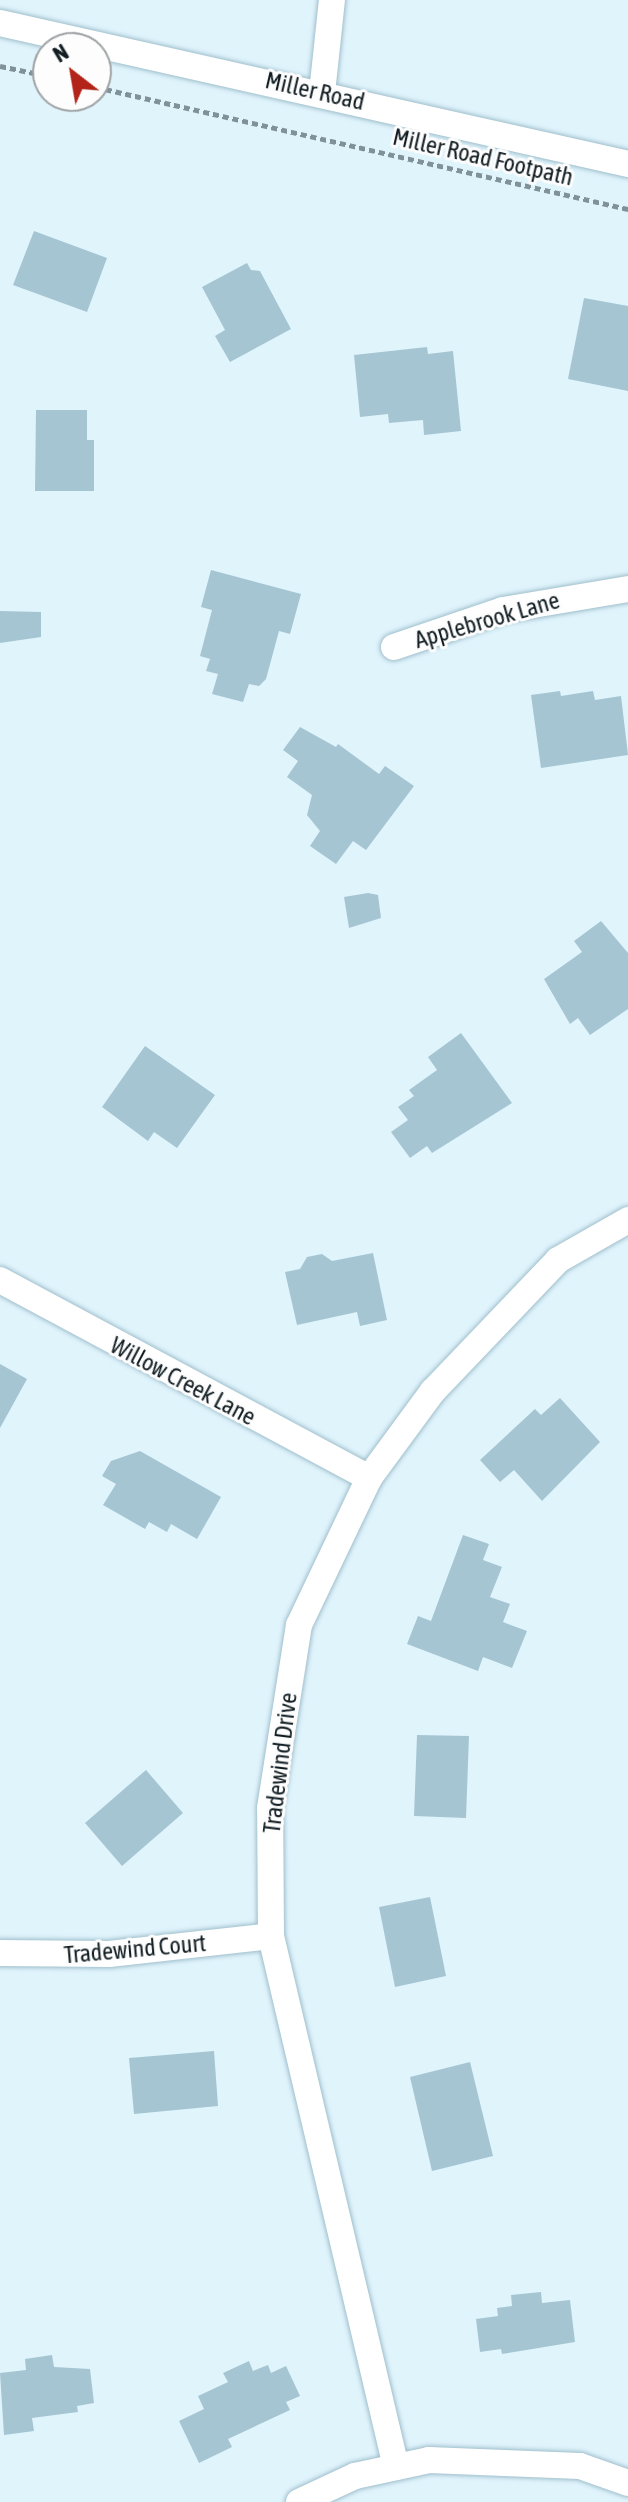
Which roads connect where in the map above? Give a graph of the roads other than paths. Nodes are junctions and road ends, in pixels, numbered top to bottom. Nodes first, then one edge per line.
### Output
1 (332, 0) edge
2 (0, 23) edge
3 (322, 93) junction
4 (628, 164) edge
5 (628, 589) edge
6 (394, 647) dead end
7 (628, 1220) edge
8 (0, 1280) edge
9 (369, 1478) junction
10 (271, 1936) junction
11 (0, 1953) edge
12 (396, 2467) junction
13 (628, 2483) edge
14 (299, 2502) edge

1 - 3 street
2 - 3 street, Miller Road
3 - 4 street, Miller Road
5 - 6 street, Applebrook Lane
7 - 9 street, Tradewind Drive
8 - 9 street, Willow Creek Lane
9 - 10 street, Tradewind Drive
10 - 11 street, Tradewind Court
10 - 12 street, Tradewind Drive
12 - 13 street
12 - 14 street

